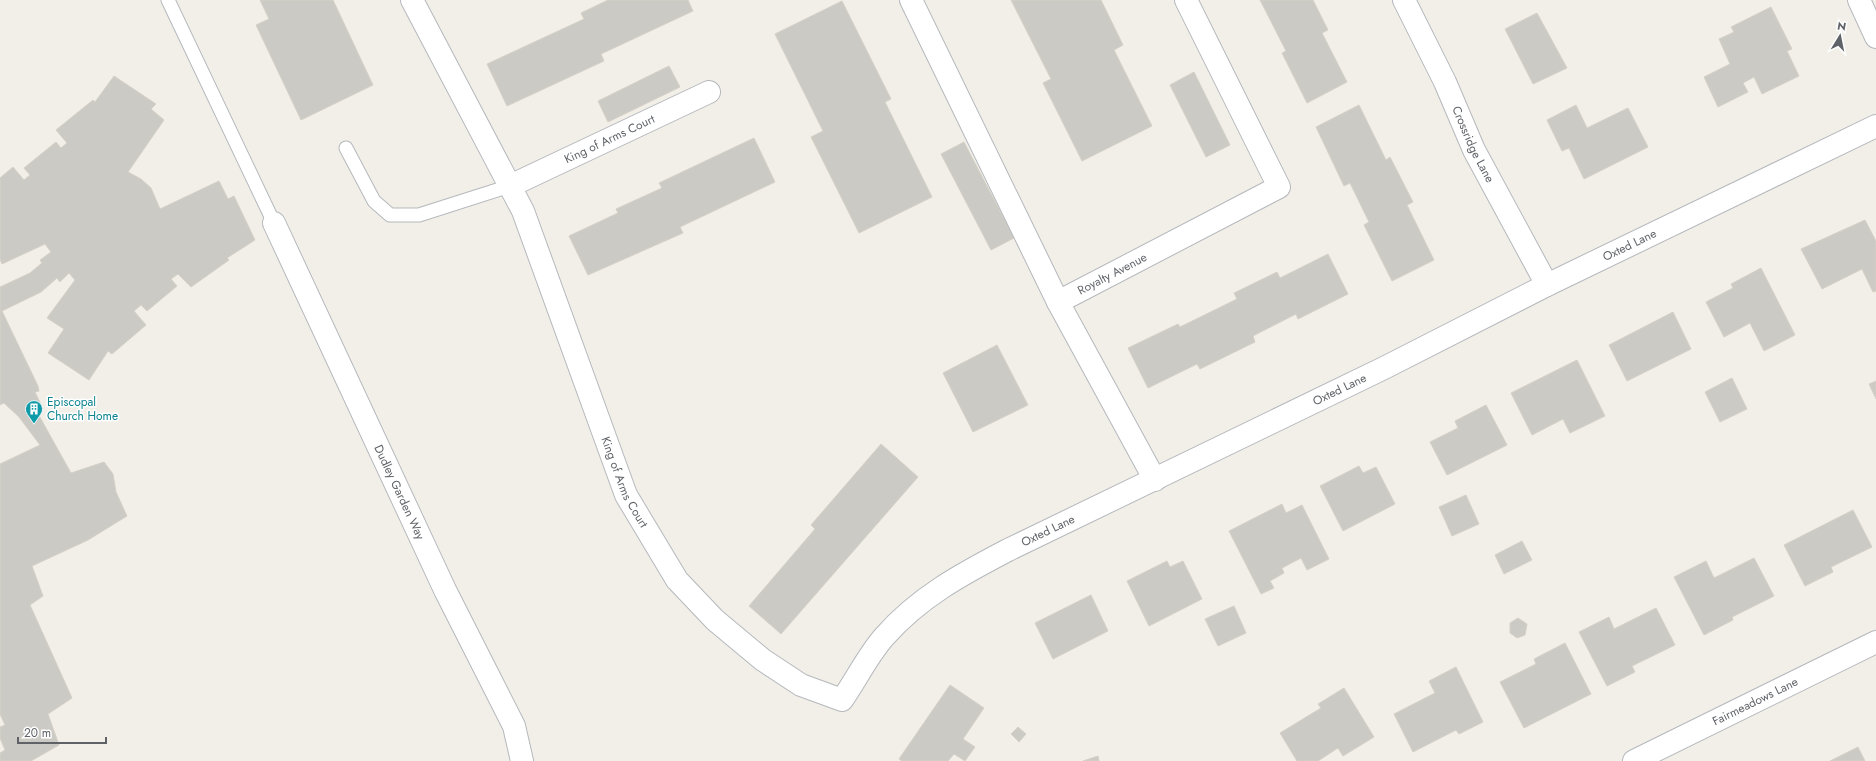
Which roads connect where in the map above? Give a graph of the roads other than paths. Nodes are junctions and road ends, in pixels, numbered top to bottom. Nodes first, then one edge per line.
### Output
1 (168, 0) edge
2 (413, 0) edge
3 (910, 0) edge
4 (1186, 0) edge
5 (1404, 0) edge
6 (1859, 0) edge
7 (1876, 37) edge
8 (709, 92) dead end
9 (1876, 126) edge
10 (346, 148) dead end
11 (510, 186) junction
12 (274, 223) joint
13 (1547, 285) junction
14 (1058, 302) junction
15 (1155, 480) junction
16 (1876, 642) edge
17 (842, 700) joint
18 (522, 761) edge
19 (1634, 761) edge

1 - 12 lane
2 - 11 street, King of Arms Court
3 - 14 street
4 - 14 street, Royalty Avenue
5 - 13 street, Crossridge Lane
6 - 7 street
8 - 11 street, King of Arms Court
9 - 13 street, Oxted Lane
10 - 11 lane
11 - 17 street, King of Arms Court
12 - 18 street, Dudley Garden Way
13 - 15 street, Oxted Lane
14 - 15 street
15 - 17 street, Oxted Lane
16 - 19 street, Fairmeadows Lane

